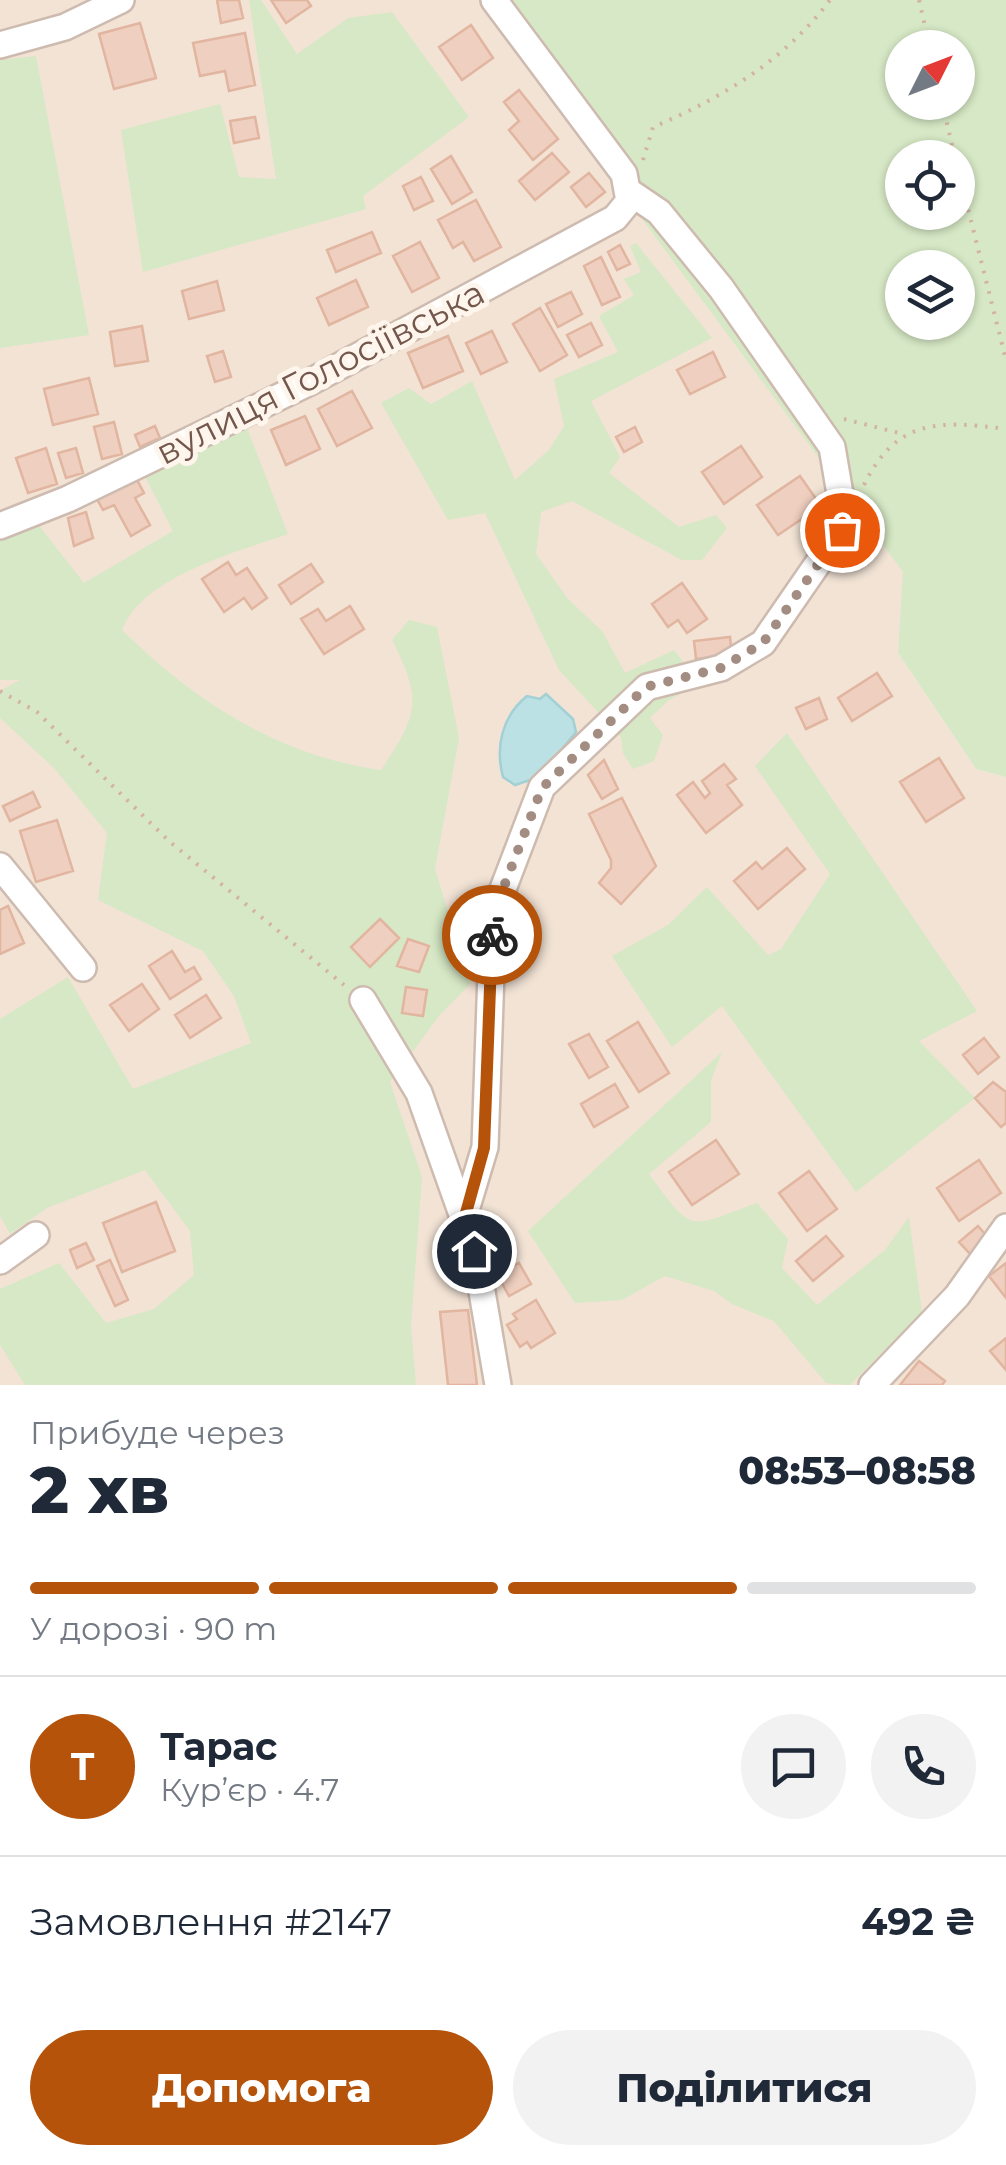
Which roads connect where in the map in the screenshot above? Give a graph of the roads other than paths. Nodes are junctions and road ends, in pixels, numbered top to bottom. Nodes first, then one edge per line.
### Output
1 (121, 0) edge
2 (494, 0) edge
3 (0, 45) edge
4 (630, 197) junction
5 (0, 526) edge
6 (0, 866) edge
7 (84, 968) dead end
8 (363, 1000) road end
9 (464, 1220) junction
10 (1006, 1227) edge
11 (36, 1235) dead end
12 (0, 1261) edge
13 (498, 1385) edge
14 (872, 1385) edge

1 - 3 street
2 - 4 street
4 - 5 street, вулиця Голосіївська
4 - 9 street
6 - 7 street
8 - 9 street
9 - 13 street
10 - 14 street
11 - 12 street

